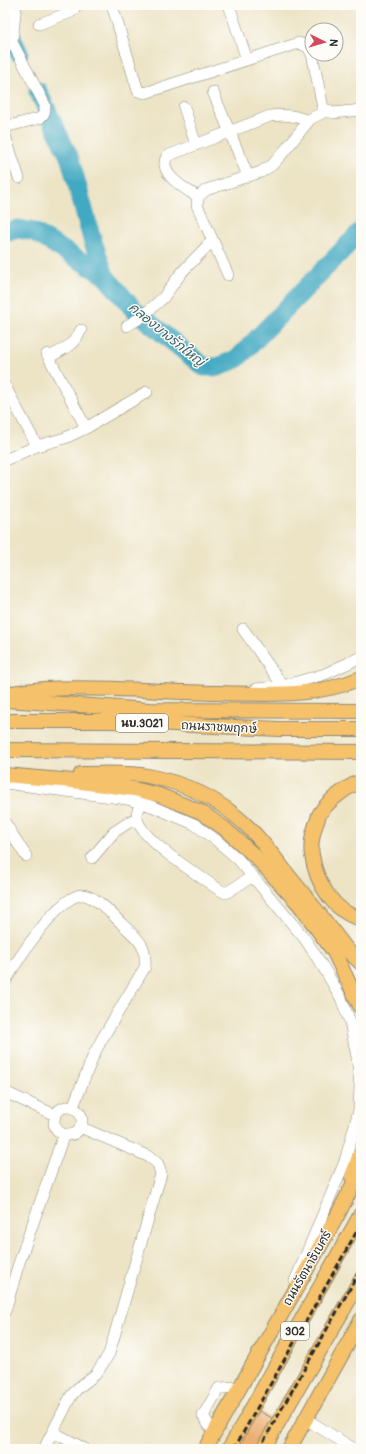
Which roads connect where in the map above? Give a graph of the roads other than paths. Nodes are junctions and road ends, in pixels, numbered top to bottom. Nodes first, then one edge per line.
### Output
1 (16, 5) edge
2 (76, 5) edge
3 (112, 5) edge
4 (229, 5) edge
5 (39, 24) dead end
6 (304, 45) edge
7 (247, 60) junction
8 (314, 62) edge
9 (213, 92) dead end
10 (184, 107) dead end
11 (328, 110) junction
12 (361, 110) edge
13 (308, 121) junction
14 (5, 127) edge
15 (230, 132) junction
16 (5, 136) edge
17 (196, 145) junction
18 (248, 176) junction
19 (19, 178) dead end
20 (198, 197) junction
21 (212, 241) junction
22 (228, 274) dead end
23 (127, 326) dead end
24 (81, 330) dead end
25 (5, 386) edge
26 (147, 392) dead end
27 (86, 428) junction
28 (37, 446) junction
29 (5, 460) edge
30 (242, 628) dead end
31 (361, 657) edge
32 (361, 678) edge
33 (283, 686) junction
34 (208, 693) junction
35 (5, 694) edge
36 (5, 700) edge
37 (361, 712) edge
38 (5, 721) edge
39 (361, 729) edge
40 (5, 750) edge
41 (361, 752) edge
42 (5, 775) edge
43 (361, 781) edge
44 (5, 783) edge
45 (140, 803) junction
46 (137, 817) junction
47 (5, 823) edge
48 (26, 856) dead end
49 (92, 858) dead end
50 (253, 876) junction
51 (357, 918) edge
52 (361, 963) edge
53 (5, 982) edge
54 (361, 1008) edge
55 (5, 1092) edge
56 (73, 1107) junction
57 (55, 1115) junction
58 (80, 1127) junction
59 (64, 1134) junction
60 (361, 1151) edge
61 (361, 1169) edge
62 (361, 1214) edge
63 (336, 1218) junction
64 (361, 1280) edge
65 (5, 1311) edge
66 (283, 1311) junction
67 (361, 1320) edge
68 (254, 1363) junction
69 (306, 1419) junction
70 (53, 1432) junction
71 (44, 1449) edge
72 (85, 1449) edge
73 (205, 1449) edge
74 (215, 1449) edge
75 (229, 1449) edge
76 (263, 1449) edge
77 (282, 1449) edge
78 (289, 1449) edge
79 (354, 1449) edge

1 - 14 street
2 - 5 street
3 - 7 street
4 - 7 street
6 - 7 street
8 - 11 street
9 - 15 street
10 - 17 street
11 - 12 street
11 - 13 street
13 - 15 street
13 - 18 street
15 - 17 street
15 - 18 street
16 - 19 street
17 - 20 street
18 - 20 street
20 - 21 street
21 - 22 street
21 - 23 street
24 - 27 street
25 - 28 street
26 - 27 street
27 - 28 street
28 - 29 street
30 - 33 street
31 - 33 street
32 - 34 main road
33 - 34 street
34 - 35 main road
36 - 37 main road
38 - 39 main road, ถนนราชพฤกษ์ / นบ.3021
40 - 41 main road, ถนนราชพฤกษ์
42 - 52 main road
42 - 54 main road
43 - 51 main road
44 - 45 street
45 - 46 street
45 - 50 street
46 - 49 street
46 - 50 street
47 - 48 street
50 - 66 street
53 - 56 street
55 - 57 street
56 - 57 street
56 - 58 street
57 - 59 street
58 - 59 street
58 - 70 street
59 - 65 street
60 - 63 main road
61 - 63 main road, ถนนรัตนาธิเบศร์ / 302
62 - 75 main road, ถนนรัตนาธิเบศร์ / 302
63 - 66 main road, ถนนรัตนาธิเบศร์ / 302
64 - 76 main road, 302
66 - 68 main road, ถนนรัตนาธิเบศร์ / 302
67 - 69 main road
68 - 73 main road, ถนนรัตนาธิเบศร์ / 302
68 - 74 main road
69 - 77 main road
69 - 78 main road
69 - 79 street
70 - 71 street
70 - 72 street

